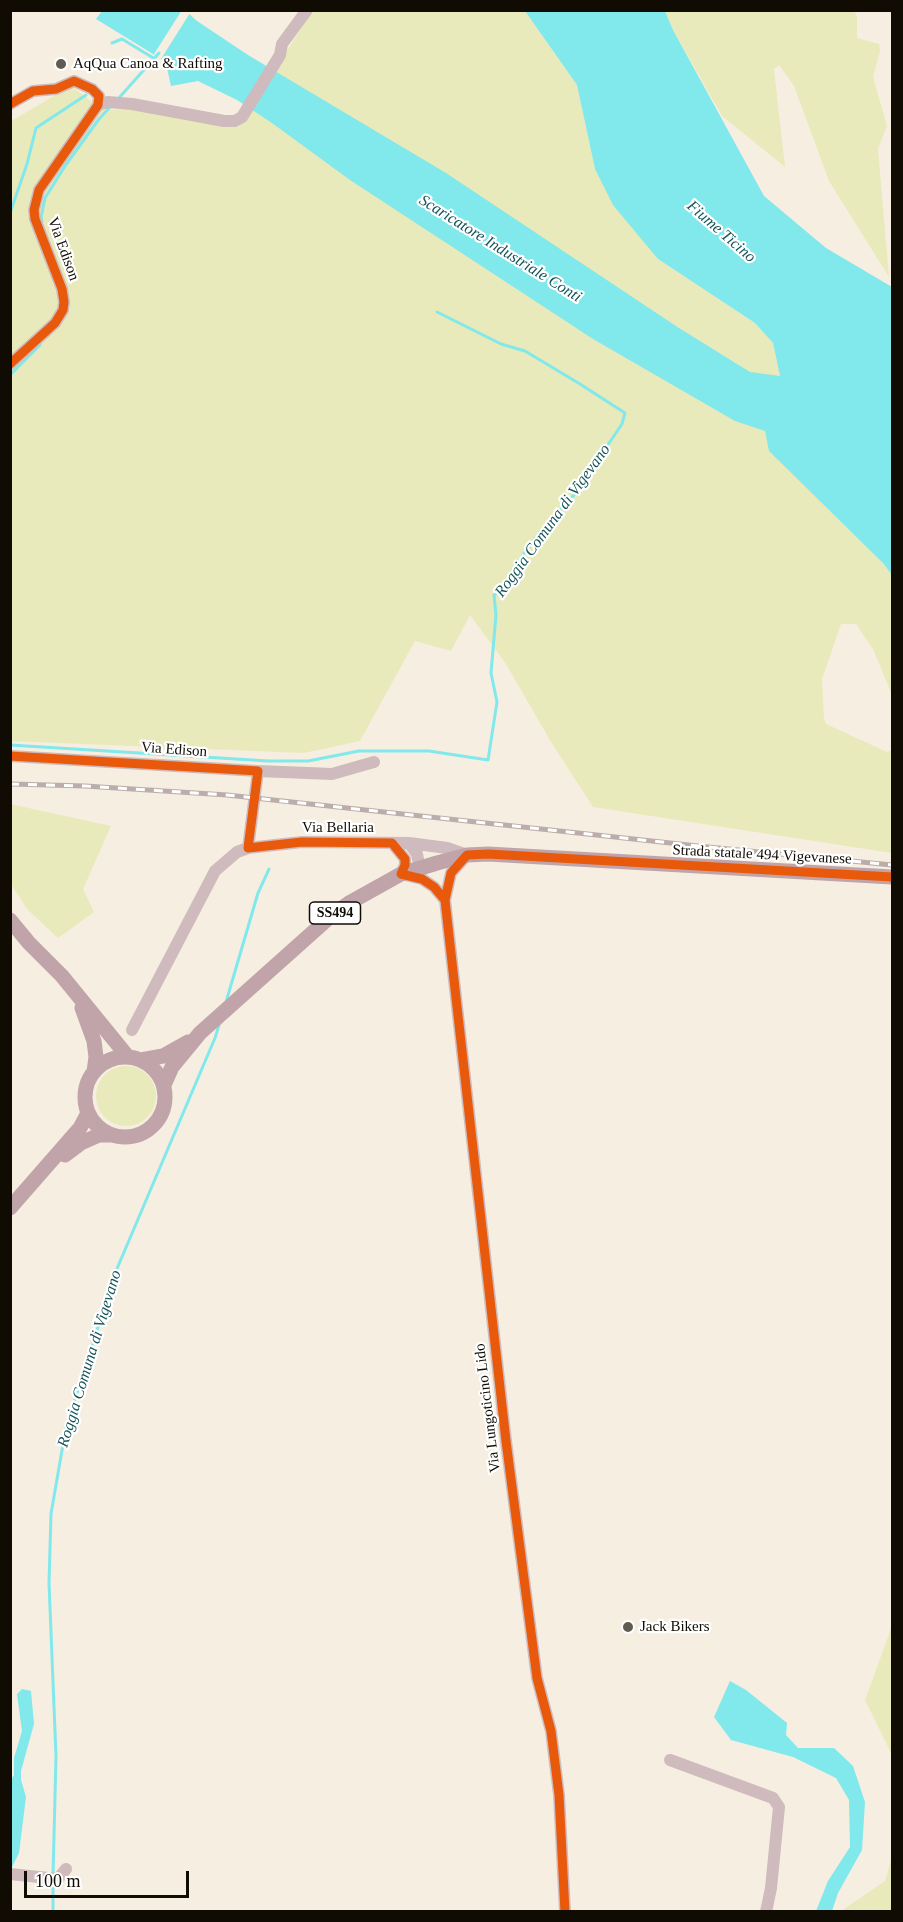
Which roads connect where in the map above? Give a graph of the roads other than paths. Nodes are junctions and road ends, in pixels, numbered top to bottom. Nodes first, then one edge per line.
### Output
1 (307, 10) edge
2 (109, 103) junction
3 (10, 104) edge
4 (10, 364) edge
5 (10, 756) edge
6 (374, 762) dead end
7 (258, 771) junction
8 (392, 843) junction
9 (409, 843) junction
10 (248, 848) junction
11 (467, 855) junction
12 (408, 872) junction
13 (892, 877) edge
14 (444, 900) junction
15 (10, 920) edge
16 (76, 994) junction
17 (132, 1030) dead end
18 (200, 1033) junction
19 (134, 1058) junction
20 (94, 1072) junction
21 (164, 1085) junction
22 (88, 1113) junction
23 (110, 1135) junction
24 (29, 1187) junction
25 (10, 1208) edge
26 (670, 1760) dead end
27 (10, 1874) edge
28 (58, 1876) dead end
29 (565, 1911) edge
30 (766, 1911) edge

1 - 2 street
2 - 3 street
2 - 4 street, Via Edison
5 - 7 street, Via Edison
6 - 7 street, Via Edison
7 - 10 street
8 - 9 street
8 - 10 street, Via Bellaria
8 - 12 street, Via Bellaria
9 - 11 street
9 - 12 street
10 - 17 street, Via Bellaria
11 - 12 main road, SS494
11 - 13 main road, Strada statale 494 Vigevanese / SS494
11 - 14 street
12 - 14 street
12 - 18 main road, SS494
14 - 29 street, Via Lungoticino Lido
15 - 16 main road
16 - 19 main road
16 - 20 main road
18 - 19 main road, SS494
18 - 21 main road, SS494
19 - 20 main road, SS494
19 - 21 main road
20 - 22 main road
21 - 23 main road, SS494
22 - 23 main road
22 - 24 main road, SS494
23 - 24 main road, SS494
24 - 25 main road, SS494
26 - 30 street
27 - 28 street

